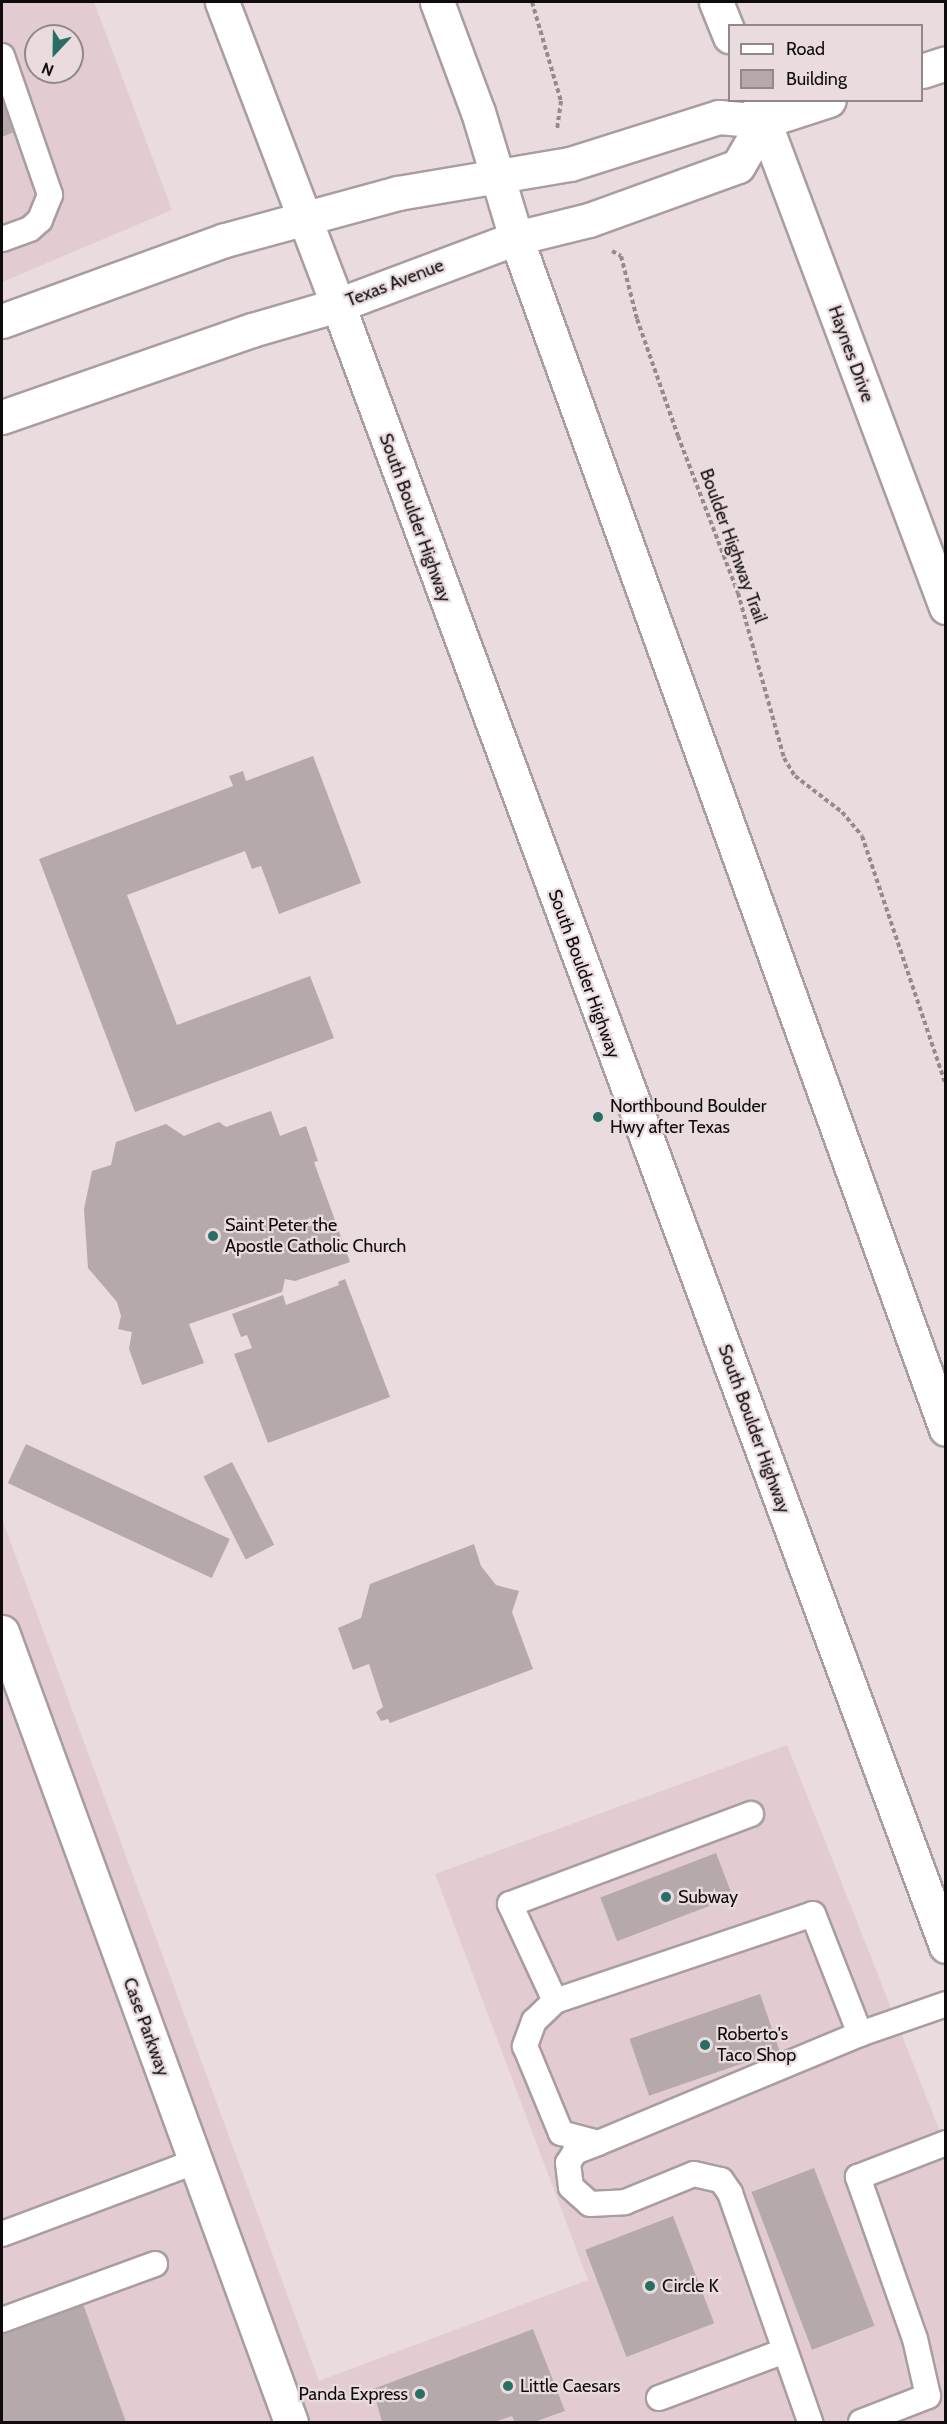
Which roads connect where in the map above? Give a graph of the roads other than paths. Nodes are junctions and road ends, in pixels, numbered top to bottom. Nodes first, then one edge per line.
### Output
1 (222, 2) edge
2 (436, 2) edge
3 (716, 2) edge
4 (728, 33) edge
5 (2, 56) edge
6 (945, 63) edge
7 (923, 70) edge
8 (816, 102) edge
9 (760, 111) edge
10 (498, 174) junction
11 (304, 221) junction
12 (516, 238) junction
13 (2, 239) edge
14 (338, 305) junction
15 (2, 321) edge
16 (2, 417) edge
17 (945, 607) edge
18 (945, 1430) edge
19 (2, 1632) edge
20 (751, 1814) dead end
21 (945, 1946) edge
22 (555, 2001) junction
23 (945, 2004) edge
24 (860, 2034) junction
25 (598, 2143) junction
26 (945, 2143) edge
27 (195, 2162) junction
28 (2, 2234) edge
29 (155, 2264) dead end
30 (2, 2320) edge
31 (785, 2351) junction
32 (659, 2398) dead end
33 (291, 2422) edge
34 (810, 2422) edge
35 (861, 2422) edge

1 - 11 main road, South Boulder Highway
2 - 10 main road
3 - 4 main road
5 - 13 lane
6 - 7 main road
8 - 9 main road
9 - 10 main road
9 - 12 main road, Texas Avenue
9 - 17 main road, Haynes Drive
10 - 11 main road
10 - 12 main road
11 - 14 main road, South Boulder Highway
11 - 15 main road
12 - 14 main road, Texas Avenue
12 - 18 main road
14 - 16 main road, Texas Avenue
14 - 21 main road, South Boulder Highway
19 - 27 main road, Case Parkway
20 - 22 lane
22 - 24 lane
22 - 25 lane
23 - 24 lane
24 - 25 lane
25 - 31 lane
26 - 35 lane
27 - 28 lane
27 - 33 main road, Case Parkway
29 - 30 lane
31 - 32 lane
31 - 34 lane

